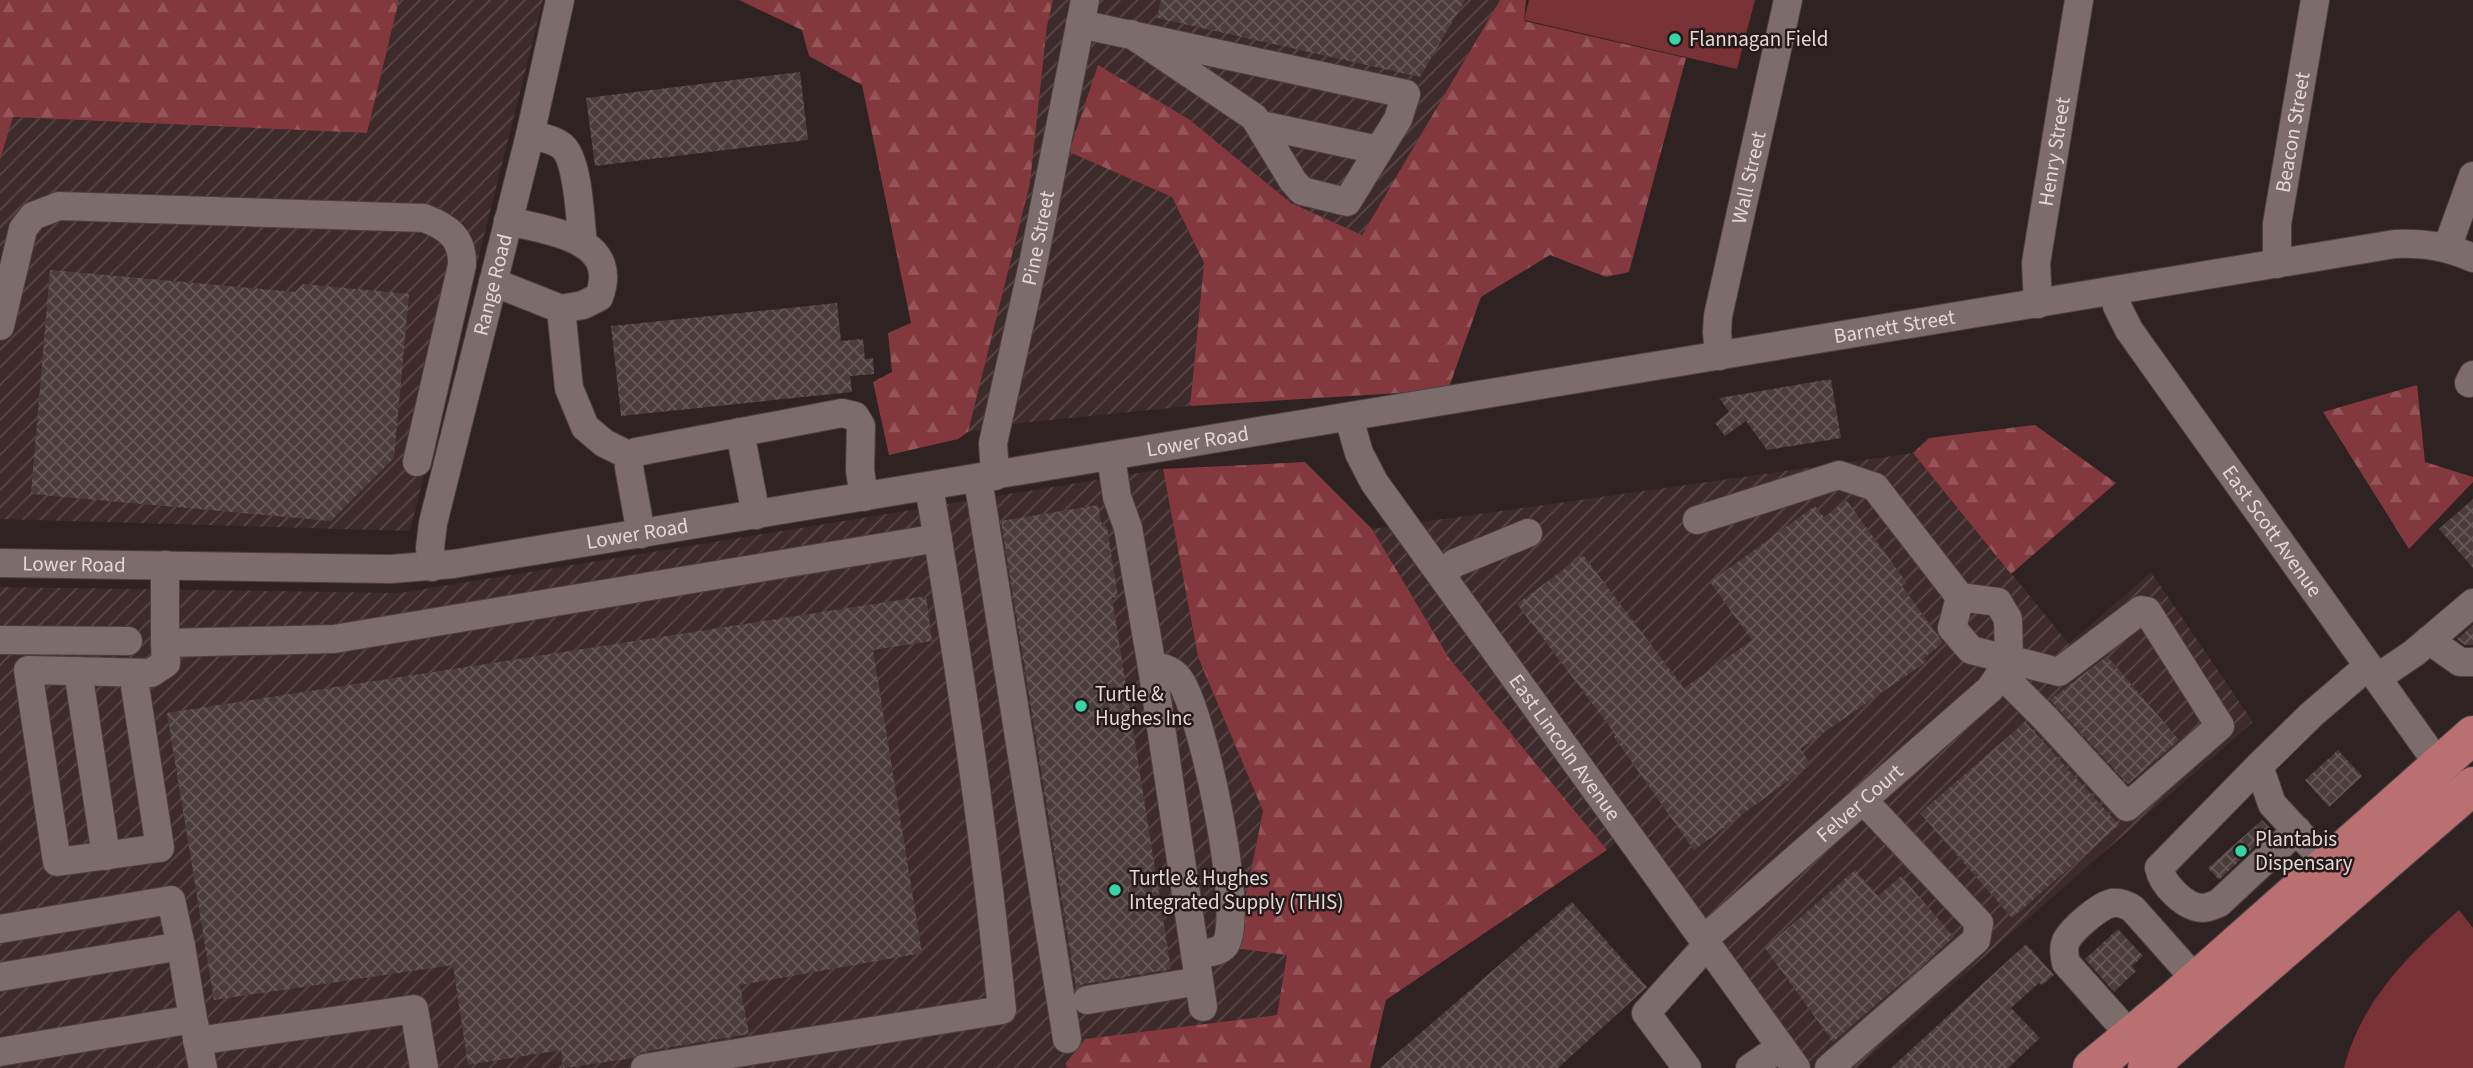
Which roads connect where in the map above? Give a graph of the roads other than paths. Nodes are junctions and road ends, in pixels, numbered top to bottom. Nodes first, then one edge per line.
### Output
1 (560, 0) edge
2 (1788, 0) edge
3 (2079, 0) edge
4 (2315, 0) edge
5 (1082, 12) edge
6 (1131, 34) junction
7 (1261, 125) junction
8 (530, 135) junction
9 (1378, 150) junction
10 (2473, 176) edge
11 (508, 221) junction
12 (583, 244) junction
13 (2447, 248) junction
14 (2473, 258) edge
15 (2277, 264) junction
16 (493, 282) junction
17 (2114, 291) junction
18 (2038, 304) junction
19 (561, 309) junction
20 (0, 326) edge
21 (1719, 356) junction
22 (1349, 418) junction
23 (1269, 431) joint
24 (740, 432) junction
25 (632, 457) junction
26 (1111, 457) junction
27 (417, 462) dead end
28 (986, 477) junction
29 (929, 487) junction
30 (864, 498) junction
31 (756, 515) junction
32 (1697, 520) dead end
33 (1528, 533) dead end
34 (641, 534) junction
35 (938, 538) junction
36 (0, 563) edge
37 (166, 565) junction
38 (432, 567) junction
39 (1441, 573) junction
40 (1960, 597) junction
41 (2473, 603) edge
42 (0, 640) edge
43 (2429, 640) junction
44 (128, 641) dead end
45 (165, 643) junction
46 (2473, 662) edge
47 (1152, 667) junction
48 (2005, 667) junction
49 (78, 671) junction
50 (2373, 672) junction
51 (133, 673) junction
52 (2473, 735) edge
53 (2439, 765) junction
54 (2259, 766) junction
55 (2233, 793) junction
56 (2469, 798) edge
57 (1863, 800) junction
58 (2272, 804) junction
59 (1219, 817) junction
60 (1174, 824) junction
61 (2297, 830) junction
62 (106, 856) junction
63 (2328, 864) junction
64 (0, 929) edge
65 (1705, 942) junction
66 (181, 946) junction
67 (0, 977) edge
68 (1199, 981) junction
69 (2197, 981) junction
70 (1087, 1000) dead end
71 (195, 1030) junction
72 (1067, 1039) dead end
73 (0, 1052) edge
74 (2139, 1052) edge
75 (1789, 1058) edge
76 (416, 1067) edge
77 (203, 1068) edge
78 (645, 1068) edge
79 (1687, 1068) edge
80 (1750, 1068) edge
81 (1829, 1068) edge
82 (2092, 1068) edge

1 - 8 street, Range Road
2 - 21 street, Wall Street
3 - 18 street, Henry Street
4 - 15 street, Beacon Street
5 - 6 street
5 - 28 street, Pine Street
6 - 7 street
6 - 9 street
7 - 9 street
7 - 9 street
8 - 11 street, Range Road
8 - 12 street
10 - 13 street
11 - 12 street
11 - 16 street, Range Road
12 - 19 street
13 - 14 street, Barnett Street
13 - 15 street, Barnett Street
15 - 17 street, Barnett Street
16 - 19 street
16 - 38 street, Range Road
17 - 18 street, Barnett Street
17 - 50 street, East Scott Avenue
18 - 21 street, Barnett Street
19 - 25 street
20 - 27 street
21 - 22 street, Barnett Street
22 - 23 street, Barnett Street
22 - 39 street, East Lincoln Avenue
23 - 26 street, Lower Road
24 - 25 street
24 - 30 street
24 - 31 street
25 - 34 street
26 - 28 street, Lower Road
26 - 47 street
28 - 29 street, Lower Road
28 - 72 street, Pine Street
29 - 30 street, Lower Road
29 - 35 street
30 - 31 street, Lower Road
31 - 34 street, Lower Road
32 - 40 street
33 - 39 street
34 - 38 street, Lower Road
35 - 45 street
35 - 78 street
36 - 37 street, Lower Road
37 - 38 street, Lower Road
37 - 45 street
39 - 65 street, East Lincoln Avenue
40 - 48 street
40 - 48 street
41 - 43 street
42 - 44 street
43 - 46 street
43 - 50 street
45 - 51 street
47 - 59 street
47 - 60 street
48 - 48 street
48 - 57 street, Felver Court
49 - 51 street
49 - 62 street
49 - 62 street
50 - 53 street, East Scott Avenue
50 - 54 street
51 - 62 street
52 - 53 highway
53 - 63 highway
54 - 55 street
54 - 58 street
55 - 58 street
55 - 61 street
56 - 74 highway
57 - 65 street, Felver Court
57 - 81 street
58 - 61 street
59 - 60 street
59 - 68 street
60 - 68 street
61 - 63 street
63 - 69 highway
64 - 66 street
65 - 75 street, East Lincoln Avenue
65 - 79 street, Felver Court
66 - 67 street
66 - 71 street
68 - 70 street
69 - 74 highway
69 - 74 street
71 - 73 street
71 - 76 street
71 - 77 street
74 - 82 highway
75 - 80 street

